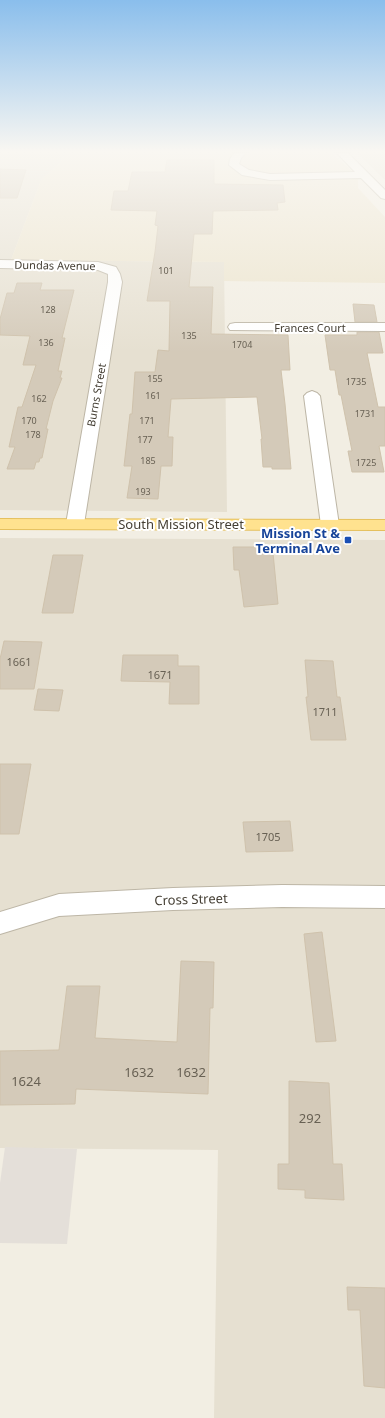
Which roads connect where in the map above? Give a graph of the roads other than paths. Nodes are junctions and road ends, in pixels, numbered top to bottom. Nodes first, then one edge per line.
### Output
1 (0, 264) edge
2 (109, 268) joint
3 (235, 327) dead end
4 (385, 327) edge
5 (312, 396) dead end
6 (0, 524) edge
7 (75, 524) junction
8 (330, 525) junction
9 (385, 525) edge
10 (385, 897) edge
11 (0, 923) edge

1 - 2 street, Dundas Avenue
2 - 7 street, Burns Street
3 - 4 street, Frances Court
5 - 8 street
6 - 7 main road, South Mission Street
7 - 8 main road, South Mission Street
8 - 9 main road, South Mission Street
10 - 11 street, Cross Street

